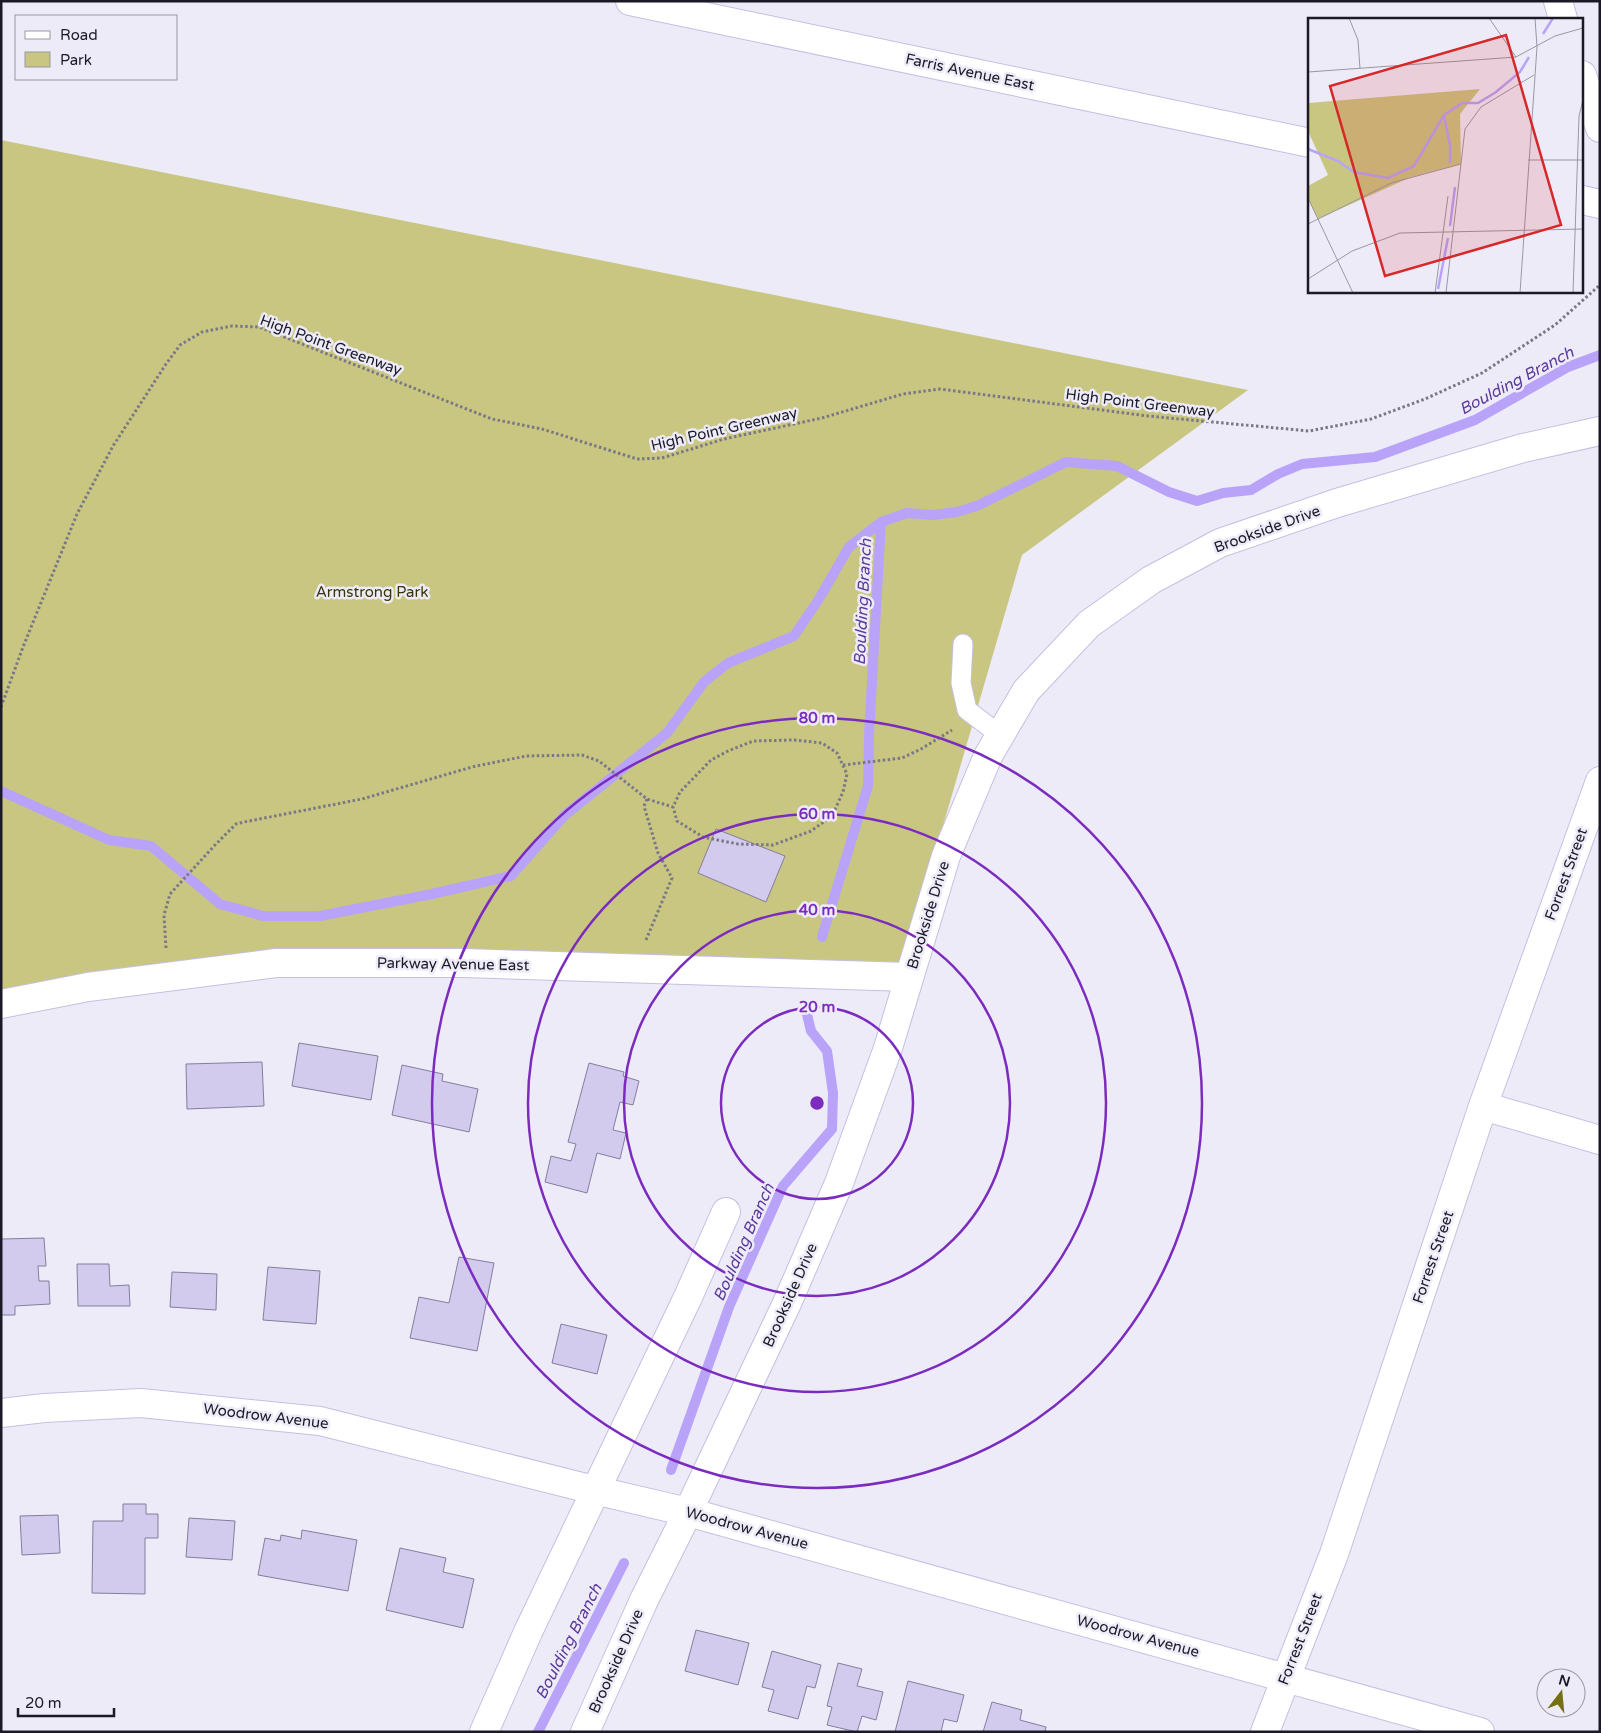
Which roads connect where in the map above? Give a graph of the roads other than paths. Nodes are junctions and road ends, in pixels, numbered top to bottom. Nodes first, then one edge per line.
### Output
1 (630, 1) edge
2 (1558, 1) edge
3 (1563, 18) edge
4 (1584, 81) edge
5 (1600, 128) edge
6 (1308, 143) edge
7 (1584, 200) edge
8 (1600, 204) edge
9 (1600, 431) edge
10 (963, 644) dead end
11 (1000, 736) junction
12 (1600, 781) edge
13 (908, 977) junction
14 (1, 1004) edge
15 (1484, 1106) junction
16 (1600, 1140) edge
17 (726, 1212) dead end
18 (1, 1413) edge
19 (594, 1490) junction
20 (688, 1512) junction
21 (1286, 1677) junction
22 (484, 1732) edge
23 (585, 1732) edge
24 (1265, 1732) edge
25 (1480, 1732) edge

1 - 6 street, Farris Avenue East
2 - 3 street
4 - 5 street
7 - 8 street
9 - 11 street, Brookside Drive
10 - 11 lane
11 - 13 street, Brookside Drive
12 - 15 street, Forrest Street
13 - 14 street, Parkway Avenue East
13 - 20 street, Brookside Drive
15 - 16 street
15 - 21 street, Forrest Street
17 - 19 street
18 - 19 street, Woodrow Avenue
19 - 20 street, Woodrow Avenue
19 - 22 street
20 - 21 street, Woodrow Avenue
20 - 23 street, Brookside Drive
21 - 24 street, Forrest Street
21 - 25 street, Woodrow Avenue

